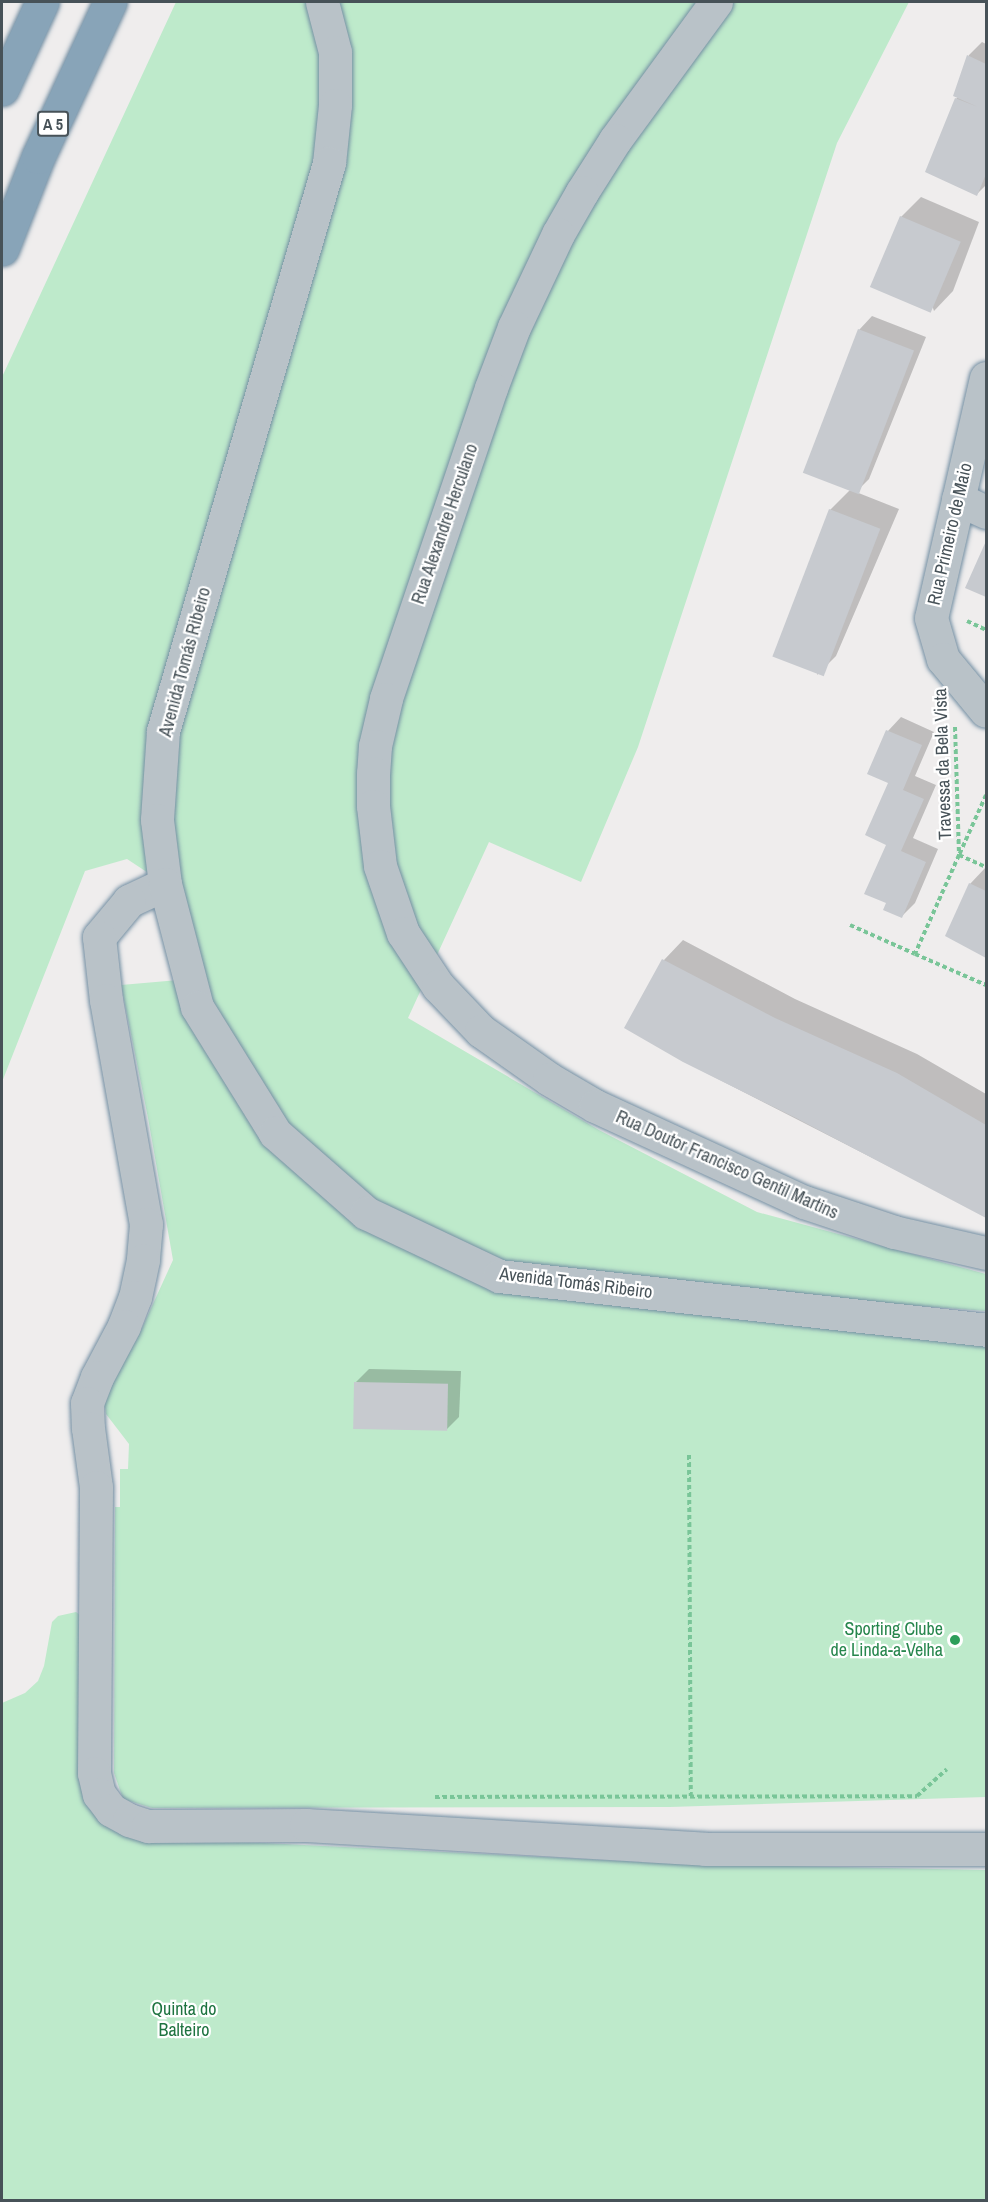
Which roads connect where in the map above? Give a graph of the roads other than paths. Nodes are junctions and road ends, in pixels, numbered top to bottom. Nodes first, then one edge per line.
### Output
1 (42, 2) edge
2 (110, 2) edge
3 (322, 2) edge
4 (716, 2) edge
5 (2, 89) edge
6 (2, 249) edge
7 (987, 378) edge
8 (972, 505) edge
9 (987, 711) edge
10 (165, 884) junction
11 (515, 1055) joint
12 (987, 1253) edge
13 (987, 1330) edge
14 (987, 1849) edge

1 - 5 highway
2 - 6 highway, A 5
3 - 10 street, Avenida Tomás Ribeiro
4 - 11 street, Rua Alexandre Herculano
7 - 8 street, Rua Primeiro de Maio
8 - 9 street, Rua Primeiro de Maio
10 - 13 street, Avenida Tomás Ribeiro
10 - 14 street
11 - 12 street, Rua Doutor Francisco Gentil Martins

